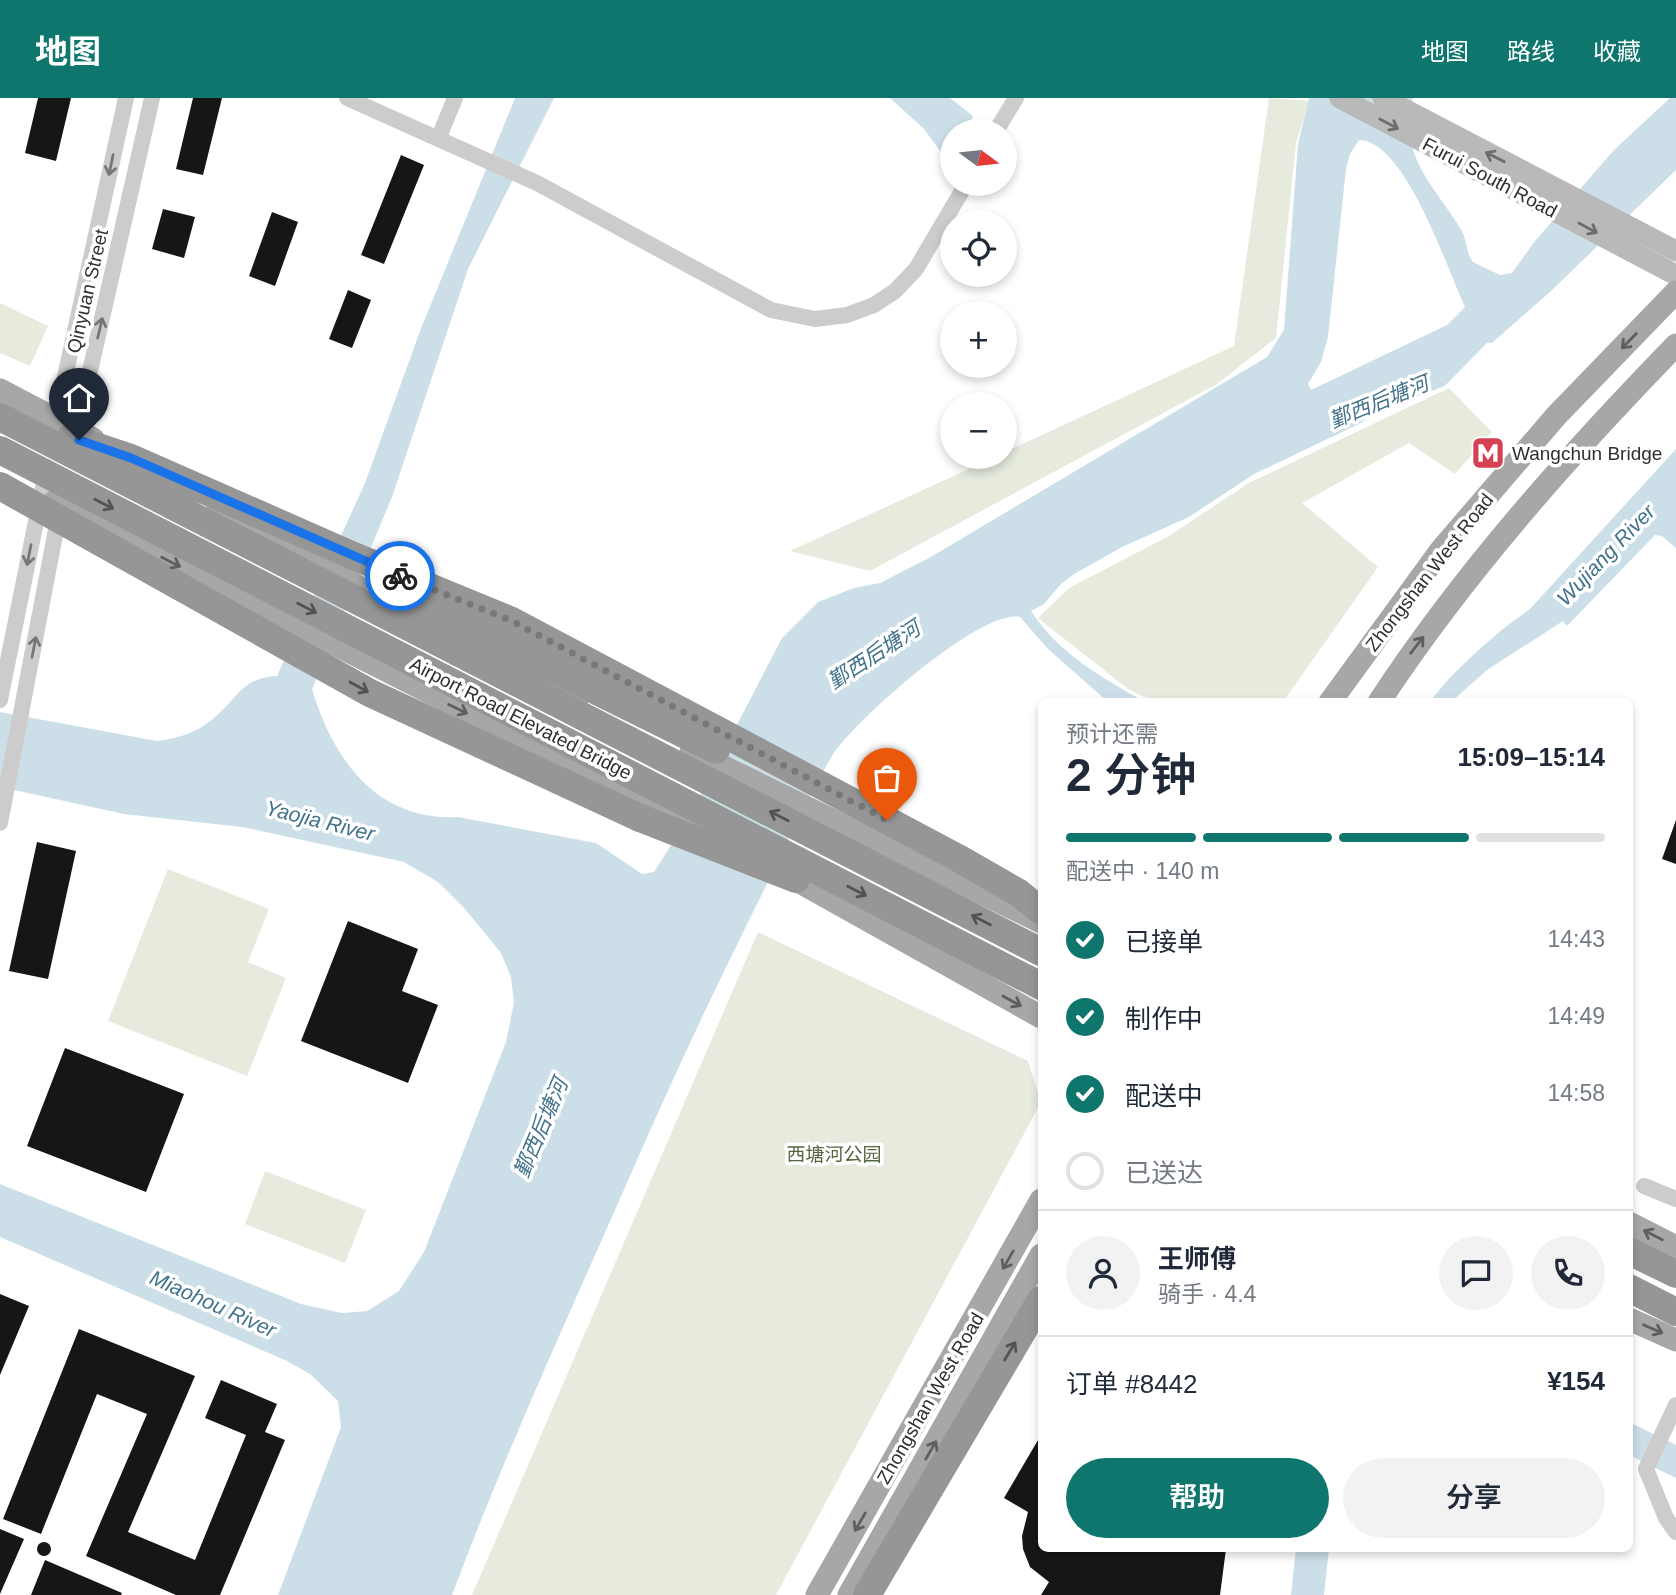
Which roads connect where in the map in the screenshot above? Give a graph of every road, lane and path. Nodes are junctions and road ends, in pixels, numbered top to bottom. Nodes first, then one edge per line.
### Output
1 (126, 98) edge
2 (152, 98) edge
3 (347, 98) edge
4 (455, 98) edge
5 (1016, 98) edge
6 (1340, 98) edge
7 (1383, 98) edge
8 (1003, 119) edge
9 (439, 137) junction
10 (959, 196) edge
11 (1676, 251) edge
12 (1676, 275) edge
13 (1676, 292) edge
14 (1676, 345) edge
15 (0, 390) edge
16 (0, 416) edge
17 (56, 418) junction
18 (77, 429) junction
19 (0, 450) edge
20 (0, 477) edge
21 (0, 486) edge
22 (51, 501) junction
23 (356, 557) junction
24 (1333, 698) edge
25 (1382, 698) edge
26 (0, 700) edge
27 (0, 823) edge
28 (959, 880) junction
29 (799, 881) junction
30 (1038, 908) edge
31 (1038, 920) edge
32 (1038, 950) edge
33 (1038, 984) edge
34 (1038, 1015) edge
35 (1644, 1186) dead end
36 (1676, 1199) edge
37 (1038, 1205) edge
38 (1633, 1225) edge
39 (1676, 1247) edge
40 (1633, 1253) edge
41 (1038, 1260) edge
42 (1676, 1274) edge
43 (1633, 1290) edge
44 (1038, 1305) edge
45 (1676, 1312) edge
46 (1633, 1321) edge
47 (1676, 1340) edge
48 (1676, 1405) edge
49 (1676, 1532) edge
50 (817, 1595) edge
51 (849, 1595) edge
52 (867, 1595) edge

1 -> 17 street, Qinyuan Street
18 -> 2 street, Qinyuan Street
3 - 9 street
4 - 9 street
5 - 8 street
6 -> 12 street, Furui South Road
11 -> 7 street, Furui South Road
9 - 10 street
13 -> 24 main road, Zhongshan West Road
25 -> 14 main road, Zhongshan West Road
15 - 17 main road
16 - 23 highway, bridge
32 -> 16 highway, Airport Road Elevated Bridge, bridge
17 - 18 main road
17 - 22 street, Qinyuan Street
18 - 22 street, Qinyuan Street
18 - 28 main road
19 -> 33 highway, Airport Road Elevated Bridge, bridge
20 - 22 main road
21 -> 29 highway, bridge
22 -> 26 street, Qinyuan Street
27 -> 22 street, Qinyuan Street
22 -> 29 main road
23 - 28 highway
23 - 30 highway
28 - 31 main road
29 -> 34 main road
35 - 36 street
37 -> 50 main road, Zhongshan West Road
39 -> 38 main road
40 - 42 highway
51 -> 41 main road, Zhongshan West Road
43 - 45 highway
52 -> 44 highway
46 -> 47 main road
48 - 49 street

